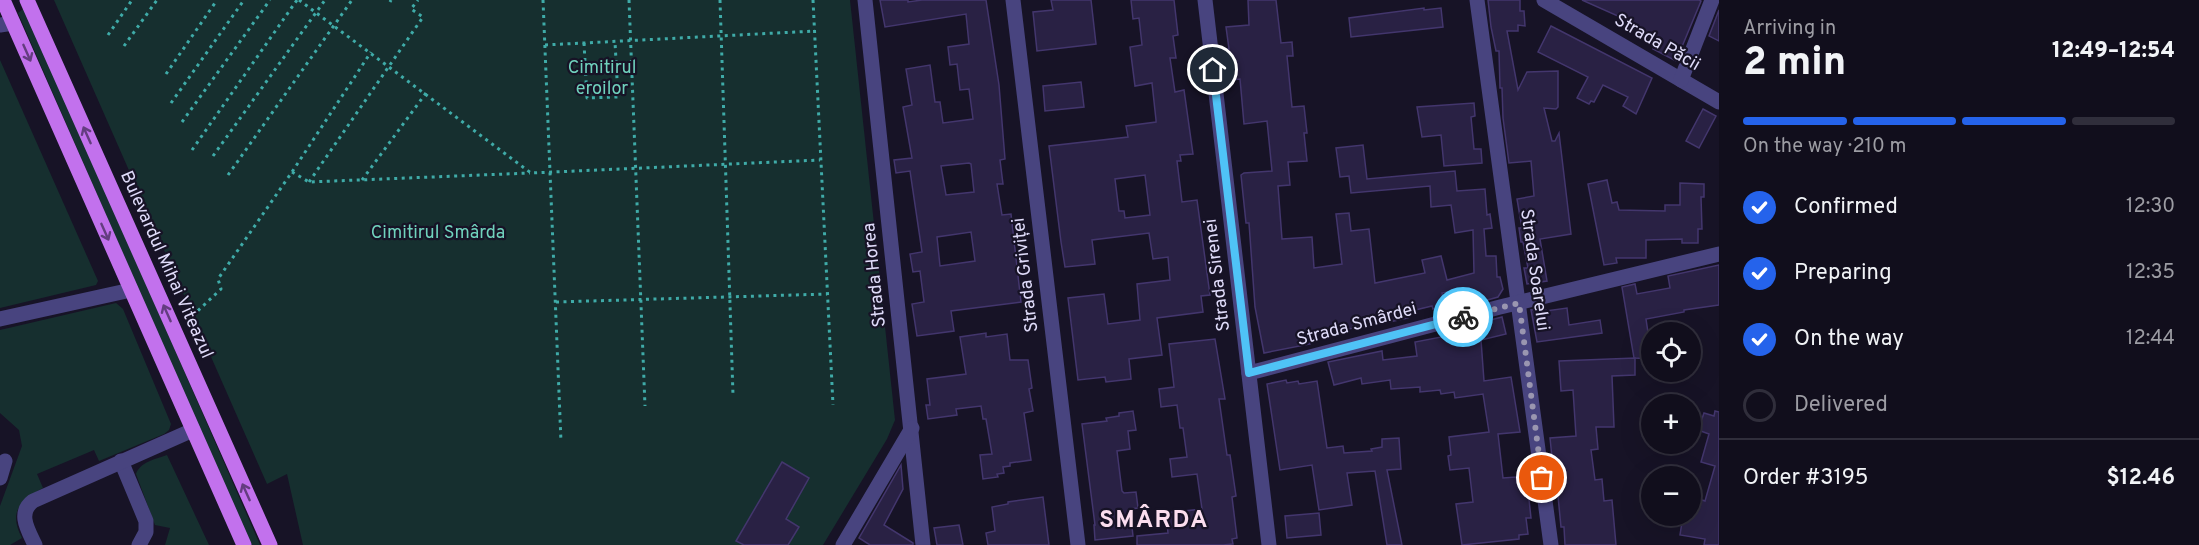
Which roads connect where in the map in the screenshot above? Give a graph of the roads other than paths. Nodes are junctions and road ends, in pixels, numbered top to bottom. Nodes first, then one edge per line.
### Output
1 (27, 0) edge
2 (865, 0) edge
3 (1013, 0) edge
4 (1205, 0) edge
5 (1478, 0) edge
6 (1544, 0) edge
7 (1712, 0) edge
8 (5, 14) edge
9 (1681, 80) junction
10 (1719, 102) edge
11 (1719, 254) edge
12 (131, 290) junction
13 (1519, 303) junction
14 (0, 318) edge
15 (1249, 373) junction
16 (912, 428) junction
17 (193, 429) junction
18 (5, 461) dead end
19 (121, 461) junction
20 (0, 478) edge
21 (35, 545) edge
22 (139, 545) edge
23 (244, 545) edge
24 (270, 545) edge
25 (843, 545) edge
26 (923, 545) edge
27 (1078, 545) edge
28 (1269, 545) edge
29 (1551, 545) edge

24 -> 1 main road, Bulevardul Mihai Viteazul
2 - 16 street, Strada Horea
3 - 27 street, Strada Griviței
4 - 15 street, Strada Sirenei
5 - 13 street, Strada Soarelui
6 - 9 street, Strada Păcii
7 - 9 street
8 -> 12 main road
9 - 10 street, Strada Păcii
11 - 13 street, Strada Smârdei
12 - 14 street
12 - 17 main road
13 - 15 street, Strada Smârdei
13 - 29 street, Strada Soarelui
15 - 28 street, Strada Sirenei
16 - 25 street
16 - 26 street, Strada Horea
17 - 19 street
17 - 23 main road
18 - 20 street
19 - 21 street
19 - 22 street

